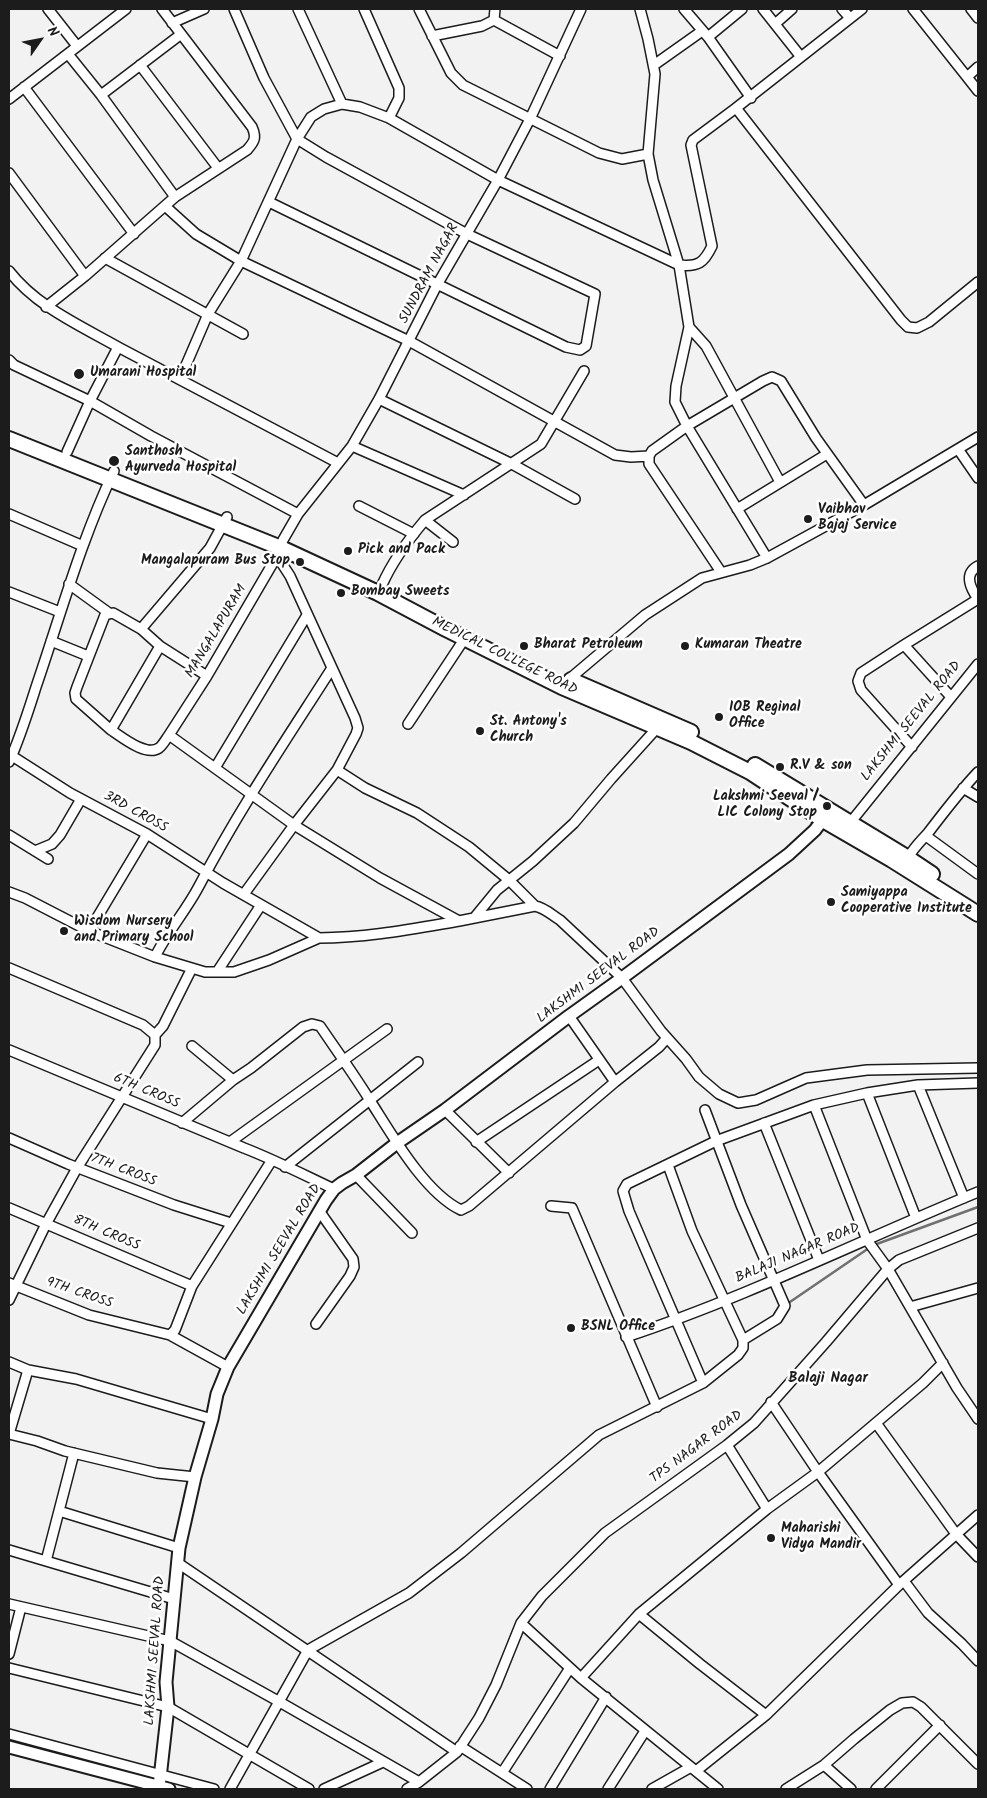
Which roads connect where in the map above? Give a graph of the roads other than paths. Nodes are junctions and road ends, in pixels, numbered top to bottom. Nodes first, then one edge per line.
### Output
1 (48, 9) edge
2 (126, 9) edge
3 (162, 9) edge
4 (204, 9) edge
5 (234, 9) edge
6 (298, 9) edge
7 (364, 9) edge
8 (419, 9) edge
9 (495, 9) edge
10 (581, 9) edge
11 (640, 9) edge
12 (684, 9) edge
13 (742, 9) edge
14 (763, 9) edge
15 (792, 9) edge
16 (842, 9) edge
17 (862, 9) edge
18 (913, 9) edge
19 (970, 9) edge
20 (850, 18) junction
21 (978, 18) edge
22 (494, 20) junction
23 (172, 23) junction
24 (775, 24) junction
25 (705, 34) junction
26 (180, 35) junction
27 (432, 36) junction
28 (77, 46) junction
29 (68, 54) junction
30 (560, 56) junction
31 (801, 57) junction
32 (140, 65) junction
33 (654, 66) junction
34 (978, 67) edge
35 (967, 77) junction
36 (24, 87) junction
37 (978, 91) edge
38 (101, 95) junction
39 (9, 98) edge
40 (751, 98) junction
41 (342, 104) junction
42 (736, 108) junction
43 (390, 118) junction
44 (530, 119) junction
45 (297, 140) junction
46 (648, 154) junction
47 (218, 168) junction
48 (9, 174) edge
49 (498, 180) junction
50 (174, 197) junction
51 (269, 202) junction
52 (165, 206) junction
53 (134, 234) junction
54 (466, 234) junction
55 (104, 258) junction
56 (241, 261) junction
57 (679, 266) junction
58 (9, 271) edge
59 (84, 276) junction
60 (978, 282) edge
61 (437, 285) junction
62 (46, 307) junction
63 (208, 314) junction
64 (689, 328) junction
65 (243, 334) dead end
66 (409, 341) junction
67 (118, 347) junction
68 (9, 360) edge
69 (584, 371) dead end
70 (180, 379) junction
71 (734, 396) junction
72 (378, 399) junction
73 (90, 401) junction
74 (555, 421) junction
75 (687, 426) junction
76 (9, 430) edge
77 (978, 437) edge
78 (9, 439) edge
79 (352, 446) junction
80 (958, 449) junction
81 (67, 452) junction
82 (827, 454) junction
83 (649, 456) junction
84 (338, 463) junction
85 (512, 464) junction
86 (112, 475) junction
87 (978, 478) edge
88 (780, 482) junction
89 (464, 494) junction
90 (575, 499) dead end
91 (864, 504) junction
92 (359, 506) dead end
93 (737, 509) junction
94 (9, 514) edge
95 (298, 514) junction
96 (425, 520) junction
97 (226, 521) junction
98 (414, 534) junction
99 (453, 542) dead end
100 (83, 546) junction
101 (281, 548) junction
102 (767, 558) junction
103 (978, 566) edge
104 (721, 572) junction
105 (69, 584) junction
106 (382, 585) junction
107 (9, 592) edge
108 (978, 599) edge
109 (60, 612) junction
110 (108, 613) junction
111 (307, 616) junction
112 (141, 630) junction
113 (465, 638) junction
114 (51, 641) junction
115 (904, 645) junction
116 (160, 646) junction
117 (88, 656) junction
118 (978, 664) edge
119 (332, 668) junction
120 (207, 676) junction
121 (566, 683) junction
122 (951, 698) junction
123 (408, 724) dead end
124 (657, 728) junction
125 (111, 730) junction
126 (169, 735) junction
127 (912, 746) junction
128 (10, 757) edge
129 (215, 768) junction
130 (752, 768) junction
131 (337, 770) junction
132 (978, 772) edge
133 (963, 788) junction
134 (251, 794) junction
135 (978, 797) edge
136 (81, 798) junction
137 (826, 815) junction
138 (850, 823) junction
139 (294, 826) junction
140 (147, 834) junction
141 (9, 835) edge
142 (926, 836) junction
143 (35, 851) junction
144 (908, 858) junction
145 (48, 860) dead end
146 (206, 871) junction
147 (978, 874) edge
148 (509, 880) junction
149 (9, 892) edge
150 (244, 894) junction
151 (261, 905) junction
152 (535, 906) junction
153 (977, 907) edge
154 (474, 918) junction
155 (459, 921) junction
156 (90, 931) junction
157 (319, 938) junction
158 (155, 957) junction
159 (9, 968) edge
160 (192, 968) junction
161 (216, 972) junction
162 (622, 978) junction
163 (568, 1016) junction
164 (387, 1029) dead end
165 (155, 1036) junction
166 (667, 1038) junction
167 (192, 1046) dead end
168 (9, 1050) edge
169 (342, 1060) junction
170 (599, 1060) junction
171 (418, 1062) dead end
172 (978, 1068) edge
173 (233, 1080) junction
174 (615, 1082) junction
175 (918, 1085) junction
176 (977, 1086) edge
177 (867, 1093) junction
178 (121, 1096) junction
179 (370, 1100) junction
180 (814, 1106) junction
181 (445, 1110) junction
182 (705, 1110) dead end
183 (182, 1123) junction
184 (764, 1123) junction
185 (9, 1138) edge
186 (716, 1141) junction
187 (230, 1142) junction
188 (476, 1142) junction
189 (397, 1143) junction
190 (272, 1160) junction
191 (668, 1165) junction
192 (285, 1167) junction
193 (77, 1168) junction
194 (509, 1173) junction
195 (356, 1176) junction
196 (334, 1189) junction
197 (978, 1192) edge
198 (964, 1198) junction
199 (551, 1206) dead end
200 (9, 1208) edge
201 (320, 1212) junction
202 (916, 1218) junction
203 (231, 1223) junction
204 (46, 1224) junction
205 (978, 1228) edge
206 (412, 1233) dead end
207 (868, 1242) junction
208 (819, 1260) junction
209 (888, 1269) junction
210 (773, 1280) junction
211 (12, 1284) edge
212 (192, 1286) junction
213 (978, 1289) edge
214 (9, 1300) edge
215 (723, 1301) junction
216 (910, 1307) junction
217 (676, 1320) junction
218 (316, 1324) dead end
219 (170, 1335) junction
220 (626, 1337) junction
221 (743, 1340) junction
222 (9, 1362) edge
223 (943, 1363) junction
224 (228, 1367) junction
225 (28, 1370) junction
226 (704, 1383) junction
227 (771, 1402) junction
228 (657, 1407) junction
229 (212, 1418) junction
230 (978, 1419) edge
231 (876, 1423) junction
232 (9, 1434) edge
233 (728, 1445) junction
234 (74, 1453) junction
235 (818, 1472) junction
236 (195, 1478) junction
237 (767, 1509) junction
238 (59, 1511) junction
239 (978, 1515) edge
240 (956, 1534) junction
241 (179, 1548) junction
242 (9, 1550) edge
243 (978, 1557) edge
244 (46, 1561) junction
245 (178, 1563) junction
246 (901, 1583) junction
247 (174, 1599) junction
248 (9, 1604) edge
249 (21, 1608) junction
250 (639, 1614) junction
251 (521, 1623) junction
252 (170, 1641) junction
253 (308, 1650) junction
254 (9, 1654) edge
255 (978, 1661) edge
256 (9, 1668) edge
257 (570, 1668) junction
258 (581, 1678) junction
259 (606, 1697) junction
260 (278, 1701) junction
261 (168, 1707) junction
262 (766, 1715) junction
263 (940, 1725) junction
264 (645, 1731) junction
265 (9, 1734) edge
266 (9, 1747) edge
267 (458, 1749) junction
268 (250, 1754) junction
269 (383, 1762) junction
270 (978, 1764) edge
271 (824, 1766) junction
272 (693, 1769) junction
273 (502, 1773) junction
274 (419, 1782) junction
275 (163, 1784) edge
276 (214, 1789) edge
277 (230, 1789) edge
278 (309, 1789) edge
279 (324, 1789) edge
280 (407, 1789) edge
281 (527, 1789) edge
282 (550, 1789) edge
283 (608, 1789) edge
284 (652, 1789) edge
285 (718, 1789) edge
286 (786, 1789) edge
287 (851, 1789) edge
288 (876, 1789) edge

1 - 28 street
2 - 28 street
3 - 23 street
4 - 23 street
5 - 45 street
6 - 41 street
7 - 43 street
8 - 27 street
9 - 22 street
10 - 30 street, SUNDRAM NAGAR
11 - 33 street
12 - 25 street
13 - 25 street
14 - 24 street
15 - 24 street
16 - 20 street
17 - 20 street
18 - 35 street
19 - 21 street
20 - 31 street
22 - 27 street
22 - 30 street
23 - 26 street
24 - 31 street
25 - 33 street
25 - 40 street
26 - 32 street
26 - 47 street
27 - 44 street
28 - 29 street
29 - 36 street
29 - 38 street
30 - 44 street, SUNDRAM NAGAR
31 - 40 street
32 - 38 street
32 - 47 street
33 - 46 street
34 - 35 street
35 - 37 street
36 - 39 street
36 - 53 street
38 - 50 street
40 - 42 street
41 - 43 street
41 - 45 street
42 - 57 street
42 - 60 street
43 - 49 street
44 - 46 street
44 - 49 street, SUNDRAM NAGAR
45 - 51 street
45 - 54 street
46 - 57 street
47 - 50 street
48 - 59 street
49 - 54 street, SUNDRAM NAGAR
49 - 57 street
50 - 52 street
51 - 56 street
51 - 61 street
52 - 53 street
52 - 56 street
53 - 55 street
54 - 61 street, SUNDRAM NAGAR
54 - 61 street
55 - 59 street
55 - 63 street
56 - 63 street
56 - 66 street
57 - 64 street
58 - 62 street
59 - 62 street
61 - 66 street, SUNDRAM NAGAR
62 - 67 street
63 - 65 street
63 - 70 street
64 - 71 street
64 - 75 street
66 - 72 street, SUNDRAM NAGAR
66 - 74 street
67 - 70 street
67 - 73 street
68 - 73 street
69 - 74 street
70 - 84 street
71 - 75 street
71 - 82 street
71 - 88 street
72 - 79 street, SUNDRAM NAGAR
72 - 85 street
73 - 81 street
73 - 95 street
74 - 83 street
74 - 85 street
75 - 83 street
75 - 93 street
76 - 81 main road, MEDICAL COLLEGE ROAD
77 - 80 street
78 - 86 main road, MEDICAL COLLEGE ROAD
79 - 84 street, SUNDRAM NAGAR
79 - 89 street
80 - 87 street
80 - 91 street
81 - 86 main road, MEDICAL COLLEGE ROAD
82 - 88 street
82 - 91 street
83 - 104 street
84 - 95 street, SUNDRAM NAGAR
85 - 89 street
85 - 90 street
86 - 97 main road, MEDICAL COLLEGE ROAD
86 - 100 street
88 - 93 street
89 - 96 street
91 - 102 street
92 - 98 street
93 - 102 street
94 - 100 street
95 - 101 street, SUNDRAM NAGAR
96 - 98 street
96 - 99 street
97 - 101 main road, MEDICAL COLLEGE ROAD
97 - 112 street
98 - 106 street
100 - 105 street
101 - 106 main road, MEDICAL COLLEGE ROAD
101 - 111 street
101 - 113 main road, MEDICAL COLLEGE ROAD
101 - 120 street, MANGALAPURAM
102 - 104 street
103 - 108 street
104 - 121 street
105 - 109 street
105 - 110 street
106 - 121 main road, MEDICAL COLLEGE ROAD
107 - 109 street
108 - 115 street
109 - 114 street
110 - 112 street
110 - 117 street
111 - 119 street
111 - 129 street
112 - 116 street
113 - 121 main road, MEDICAL COLLEGE ROAD
113 - 123 street
114 - 117 street
114 - 128 street
115 - 122 street
115 - 127 street
116 - 120 street
116 - 125 street
117 - 125 street
118 - 122 street, LAKSHMI SEEVAL ROAD
119 - 131 street
119 - 134 street
120 - 126 street, MANGALAPURAM
121 - 124 main road, MEDICAL COLLEGE ROAD
121 - 130 main road, MEDICAL COLLEGE ROAD
122 - 127 street, LAKSHMI SEEVAL ROAD
124 - 130 main road, MEDICAL COLLEGE ROAD
124 - 148 street
125 - 126 street, MANGALAPURAM
126 - 129 street
127 - 138 street, LAKSHMI SEEVAL ROAD
128 - 136 street, 3RD CROSS
129 - 134 street
130 - 137 main road, MEDICAL COLLEGE ROAD
131 - 139 street
131 - 148 street
132 - 133 street
133 - 135 street
133 - 142 street
134 - 139 street
134 - 146 street
136 - 140 street, 3RD CROSS
136 - 143 street
137 - 138 main road, MEDICAL COLLEGE ROAD
137 - 153 main road, MEDICAL COLLEGE ROAD
137 - 162 street, LAKSHMI SEEVAL ROAD
138 - 144 main road, MEDICAL COLLEGE ROAD
139 - 150 street
139 - 155 street
140 - 146 street, 3RD CROSS
140 - 156 street
141 - 143 street
142 - 144 street
142 - 147 street
143 - 145 street
144 - 153 main road, MEDICAL COLLEGE ROAD
146 - 150 street, 3RD CROSS
146 - 158 street
148 - 152 street
148 - 154 street
149 - 156 street
150 - 151 street, 3RD CROSS
151 - 157 street, 3RD CROSS
151 - 161 street
152 - 154 street
152 - 162 street
154 - 155 street
155 - 157 street
156 - 158 street
157 - 161 street
158 - 160 street
159 - 165 street
160 - 161 street
160 - 165 street
162 - 163 street, LAKSHMI SEEVAL ROAD
162 - 166 street
163 - 170 street
163 - 181 street, LAKSHMI SEEVAL ROAD
164 - 169 street
165 - 178 street
166 - 172 street
166 - 174 street
167 - 173 street
168 - 178 street, 6TH CROSS
169 - 173 street
169 - 179 street
169 - 187 street
170 - 174 street
170 - 188 street
171 - 179 street
173 - 183 street
174 - 194 street
175 - 176 street
175 - 177 street
175 - 198 street
177 - 180 street
177 - 202 street
178 - 183 street, 6TH CROSS
178 - 193 street
179 - 189 street
179 - 192 street
180 - 184 street
180 - 207 street
181 - 188 street
181 - 189 street, LAKSHMI SEEVAL ROAD
182 - 186 street
183 - 187 street, 6TH CROSS
184 - 186 street
184 - 208 street
185 - 193 street, 7TH CROSS
186 - 191 street
186 - 210 street
187 - 190 street, 6TH CROSS
188 - 194 street
189 - 194 street
189 - 195 street, LAKSHMI SEEVAL ROAD
190 - 192 street, 6TH CROSS
190 - 203 street
191 - 215 street
191 - 217 street
192 - 196 street, 6TH CROSS
193 - 203 street, 7TH CROSS
193 - 204 street
195 - 196 street, LAKSHMI SEEVAL ROAD
195 - 206 street
196 - 201 street, LAKSHMI SEEVAL ROAD
197 - 198 street, BALAJI NAGAR ROAD
198 - 202 street, BALAJI NAGAR ROAD
199 - 220 street
200 - 204 street, 8TH CROSS
201 - 218 street
201 - 224 street, LAKSHMI SEEVAL ROAD
202 - 207 street, BALAJI NAGAR ROAD
203 - 212 street
204 - 211 street
204 - 212 street, 8TH CROSS
205 - 209 street, TPS NAGAR ROAD
207 - 208 street, BALAJI NAGAR ROAD
207 - 209 street
208 - 210 street, BALAJI NAGAR ROAD
209 - 216 street
209 - 227 street, TPS NAGAR ROAD
210 - 215 street, BALAJI NAGAR ROAD
210 - 221 street
211 - 214 street
211 - 219 street, 9TH CROSS
212 - 219 street
213 - 216 street
215 - 217 street, BALAJI NAGAR ROAD
215 - 221 street
216 - 223 street
217 - 220 street, BALAJI NAGAR ROAD
217 - 226 street
219 - 224 street, 9TH CROSS
220 - 228 street
221 - 226 street
222 - 225 street
223 - 230 street
223 - 231 street
224 - 229 street, LAKSHMI SEEVAL ROAD
225 - 229 street
225 - 232 street
226 - 228 street
227 - 233 street, TPS NAGAR ROAD
227 - 235 street
228 - 253 street
229 - 236 street, LAKSHMI SEEVAL ROAD
231 - 235 street
231 - 240 street
232 - 234 street
233 - 237 street
233 - 251 street, TPS NAGAR ROAD
234 - 236 street
234 - 238 street
235 - 237 street
235 - 246 street
236 - 241 street, LAKSHMI SEEVAL ROAD
237 - 250 street
238 - 241 street
238 - 244 street
239 - 240 street
240 - 243 street
240 - 246 street
241 - 245 street, LAKSHMI SEEVAL ROAD
242 - 244 street
244 - 247 street
245 - 247 street, LAKSHMI SEEVAL ROAD
245 - 253 street
246 - 255 street
246 - 262 street
247 - 252 street, LAKSHMI SEEVAL ROAD
248 - 249 street
249 - 252 street
249 - 254 street
250 - 258 street
250 - 262 street
251 - 257 street
251 - 267 street, TPS NAGAR ROAD
252 - 260 street
252 - 261 street, LAKSHMI SEEVAL ROAD
253 - 260 street
253 - 267 street
256 - 261 street
257 - 258 street
257 - 273 street
258 - 259 street
259 - 264 street
259 - 282 street
260 - 268 street
260 - 269 street
261 - 268 street
261 - 275 street, LAKSHMI SEEVAL ROAD
262 - 272 street
263 - 270 street
263 - 271 street
263 - 288 street
264 - 272 street
264 - 283 street
265 - 275 street
266 - 275 street
267 - 273 street
267 - 274 street, TPS NAGAR ROAD
268 - 277 street
268 - 278 street
269 - 274 street
269 - 279 street
271 - 286 street
271 - 287 street
272 - 284 street
272 - 285 street
273 - 281 street
274 - 280 street, TPS NAGAR ROAD
275 - 276 street

